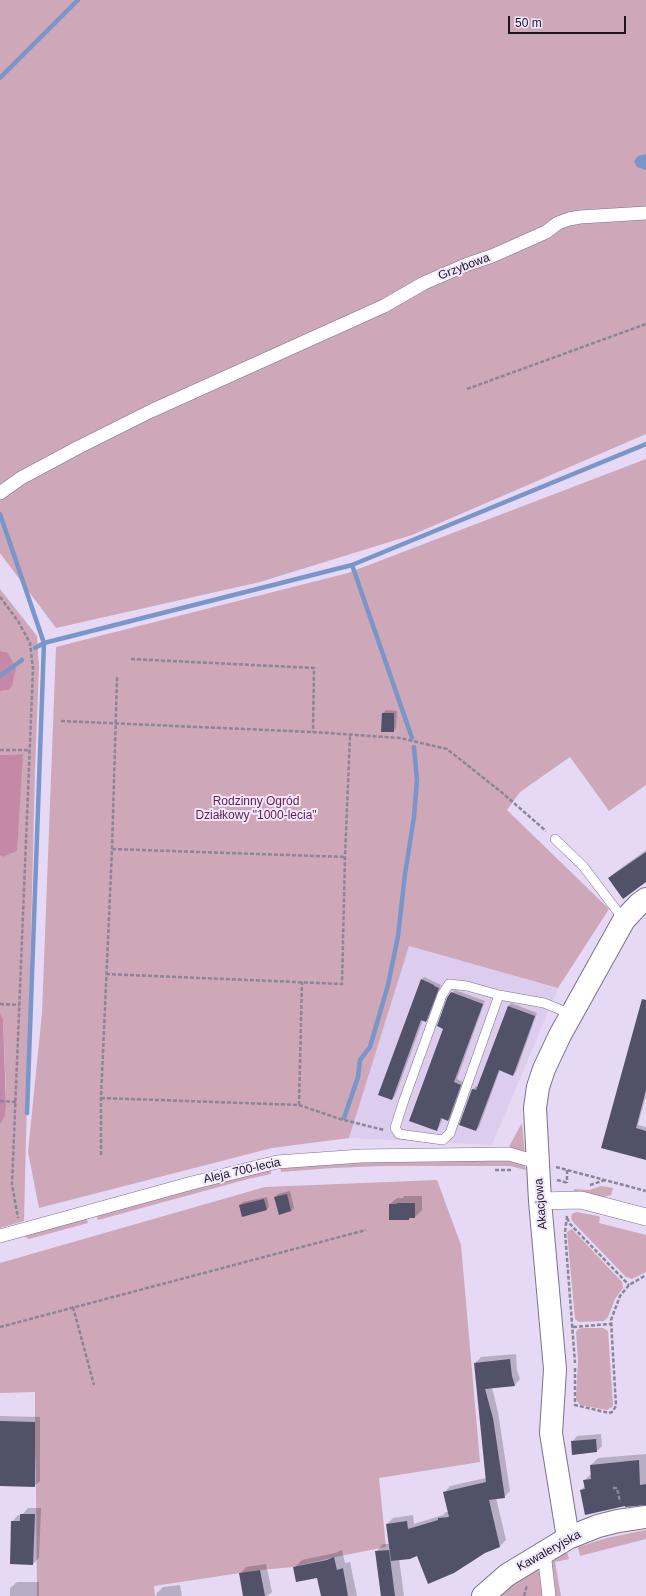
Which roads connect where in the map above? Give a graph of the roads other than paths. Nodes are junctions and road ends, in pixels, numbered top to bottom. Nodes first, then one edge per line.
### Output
1 (646, 214) edge
2 (0, 492) edge
3 (555, 839) road end
4 (646, 899) edge
5 (624, 920) junction
6 (500, 996) junction
7 (571, 1014) junction
8 (537, 1162) junction
9 (540, 1201) junction
10 (646, 1217) edge
11 (0, 1236) edge
12 (646, 1517) edge
13 (568, 1538) junction
14 (545, 1561) dead end
15 (483, 1596) edge
16 (549, 1596) edge

1 - 2 street, Grzybowa
3 - 5 lane
4 - 5 street, Akacjowa
5 - 7 street, Akacjowa
6 - 6 lane
6 - 7 lane
7 - 8 street, Akacjowa
8 - 9 street, Akacjowa
8 - 11 street, Aleja 700-lecia
9 - 10 street
9 - 13 street, Akacjowa
12 - 13 street, Kawaleryjska
13 - 15 street, Kawaleryjska
14 - 16 street

